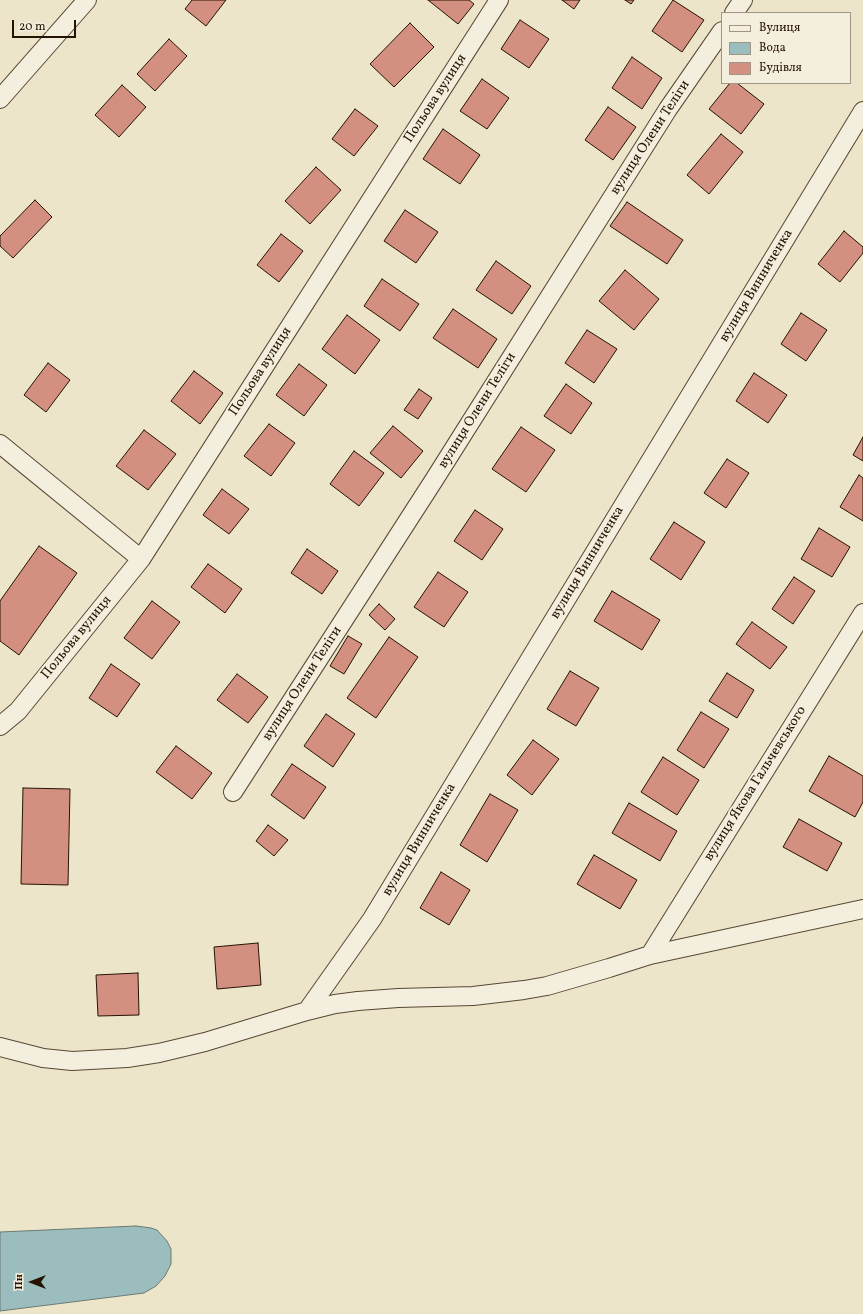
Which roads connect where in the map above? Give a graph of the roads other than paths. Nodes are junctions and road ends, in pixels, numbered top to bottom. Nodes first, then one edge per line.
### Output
1 (87, 0) edge
2 (499, 0) edge
3 (743, 0) edge
4 (735, 12) edge
5 (721, 32) edge
6 (0, 99) edge
7 (863, 111) edge
8 (0, 444) edge
9 (141, 559) junction
10 (863, 614) edge
11 (0, 726) edge
12 (233, 792) dead end
13 (863, 908) edge
14 (650, 955) junction
15 (307, 1011) junction
16 (0, 1047) edge

1 - 6 street
2 - 9 street, Польова вулиця
3 - 4 street
5 - 12 street, вулиця Олени Теліги
7 - 15 street, вулиця Винниченка
8 - 9 street
9 - 11 street, Польова вулиця
10 - 14 street, вулиця Якова Гальчевського
13 - 14 street
14 - 15 street
15 - 16 street

